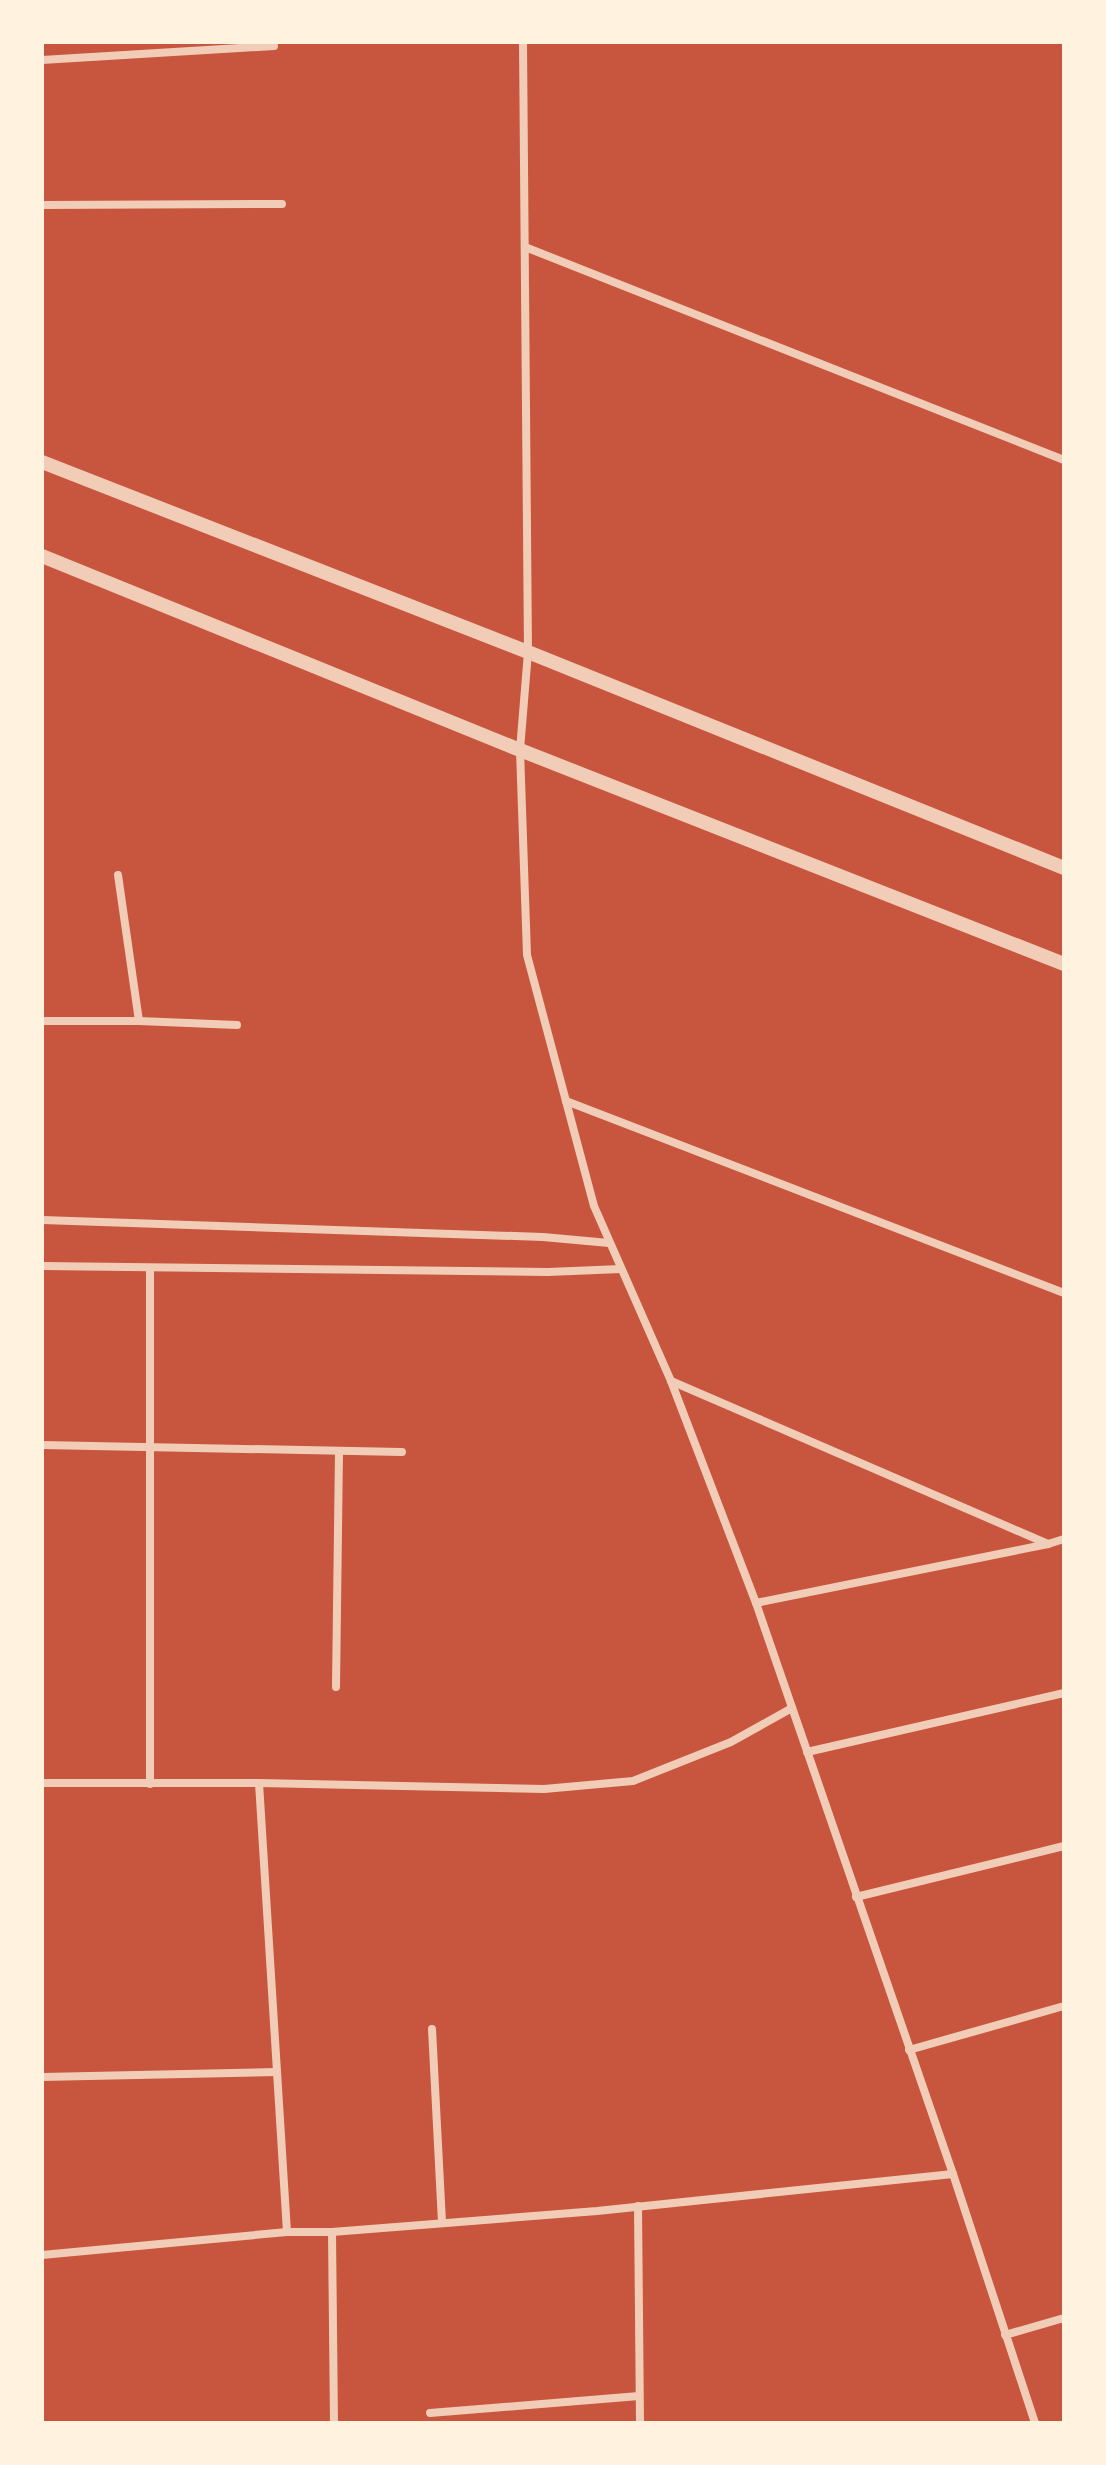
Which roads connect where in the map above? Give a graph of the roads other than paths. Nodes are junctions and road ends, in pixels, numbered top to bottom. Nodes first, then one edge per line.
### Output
1 (523, 42) edge
2 (274, 46) dead end
3 (42, 60) edge
4 (282, 204) dead end
5 (42, 205) edge
6 (525, 247) junction
7 (1064, 460) edge
8 (42, 462) edge
9 (42, 556) edge
10 (528, 652) junction
11 (520, 750) junction
12 (1064, 868) edge
13 (118, 875) dead end
14 (1064, 964) edge
15 (42, 1021) edge
16 (139, 1021) junction
17 (237, 1025) dead end
18 (566, 1101) junction
19 (42, 1220) edge
20 (609, 1243) junction
21 (42, 1266) edge
22 (150, 1268) junction
23 (621, 1269) junction
24 (1064, 1293) edge
25 (671, 1381) junction
26 (42, 1445) edge
27 (149, 1447) junction
28 (339, 1451) junction
29 (402, 1452) dead end
30 (1064, 1539) edge
31 (1048, 1544) junction
32 (756, 1603) junction
33 (336, 1687) dead end
34 (1064, 1693) edge
35 (792, 1708) junction
36 (807, 1752) junction
37 (42, 1783) edge
38 (259, 1783) junction
39 (150, 1784) junction
40 (1064, 1846) edge
41 (856, 1897) junction
42 (1064, 2006) edge
43 (432, 2029) dead end
44 (909, 2050) junction
45 (277, 2072) junction
46 (42, 2077) edge
47 (953, 2174) junction
48 (638, 2206) junction
49 (442, 2222) junction
50 (287, 2232) junction
51 (332, 2232) junction
52 (42, 2255) edge
53 (1064, 2318) edge
54 (1005, 2335) junction
55 (639, 2396) junction
56 (430, 2413) dead end
57 (334, 2423) edge
58 (640, 2423) edge
59 (1035, 2423) edge

1 - 6 street
2 - 3 street
4 - 5 street
6 - 7 street
6 - 10 street
8 - 10 street
9 - 11 street
10 - 11 street
10 - 12 street
11 - 14 street
11 - 18 street
13 - 16 street
15 - 16 street
16 - 17 street
18 - 20 street
18 - 24 street
19 - 20 street
20 - 23 street
21 - 22 street
22 - 23 street
22 - 27 street
23 - 25 street
25 - 31 street
25 - 32 street
26 - 27 street
27 - 28 street
27 - 39 street
28 - 29 street
28 - 33 street
30 - 31 street
31 - 32 street
32 - 35 street
34 - 36 street
35 - 36 street
35 - 38 street
36 - 41 street
37 - 39 street
38 - 39 street
38 - 45 street
40 - 41 street
41 - 44 street
42 - 44 street
43 - 49 street
44 - 47 street
45 - 46 street
45 - 50 street
47 - 48 street
47 - 54 street
48 - 49 street
48 - 55 street
49 - 51 street
50 - 51 street
50 - 52 street
51 - 57 street
53 - 54 street
54 - 59 street
55 - 56 street
55 - 58 street

